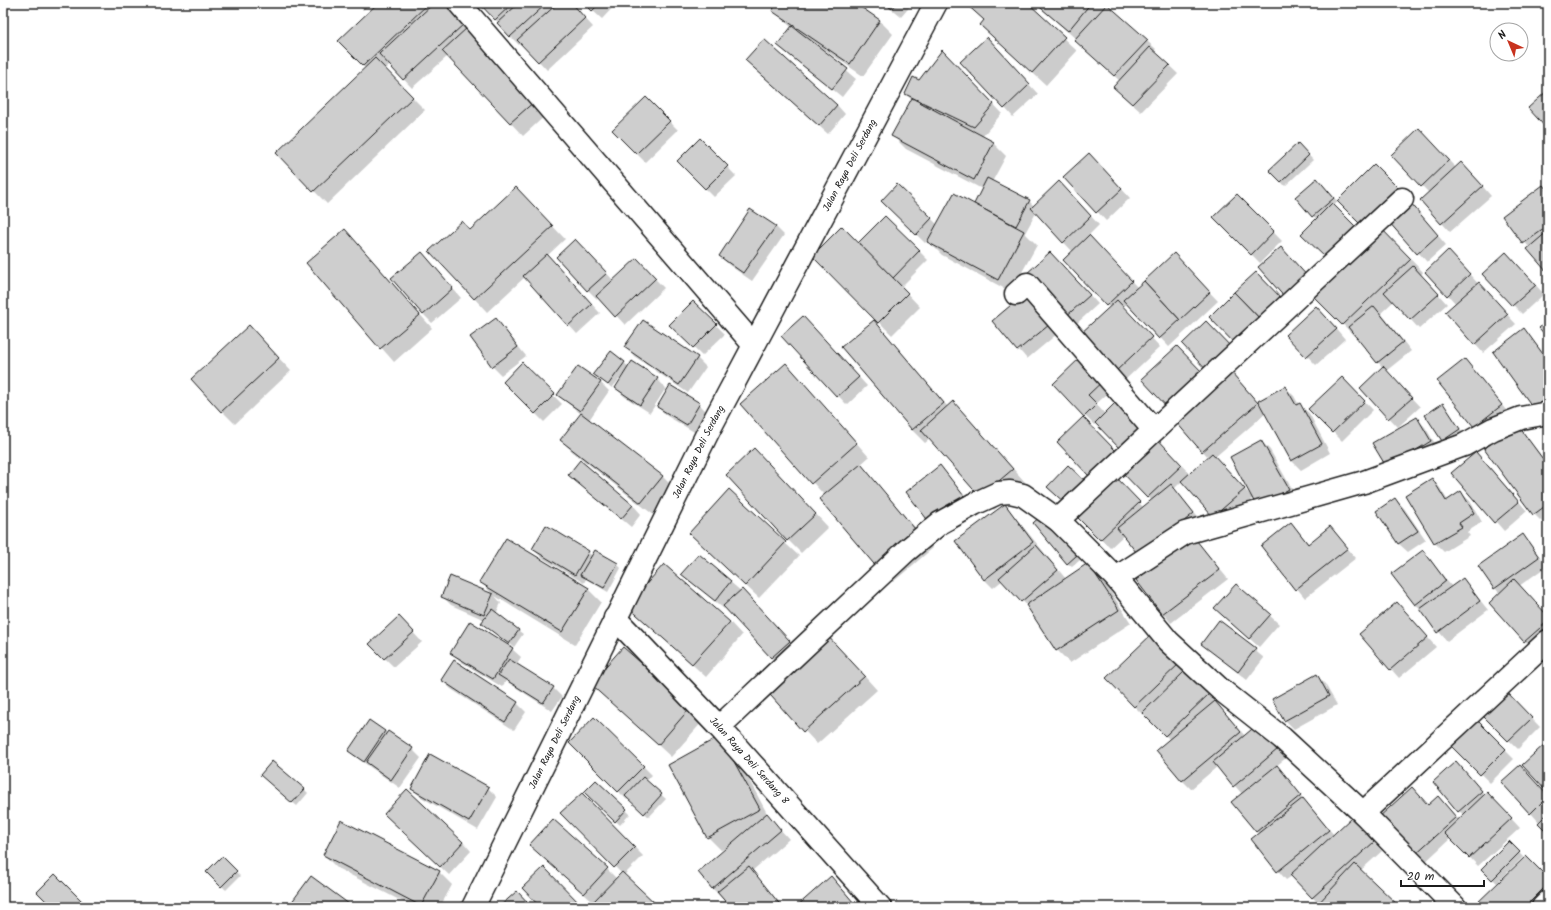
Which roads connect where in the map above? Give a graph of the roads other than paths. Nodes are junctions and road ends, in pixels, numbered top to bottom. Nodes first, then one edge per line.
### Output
1 (459, 3) edge
2 (936, 3) edge
3 (1402, 199) dead end
4 (1016, 294) dead end
5 (753, 344) junction
6 (1548, 413) edge
7 (1154, 430) junction
8 (1058, 520) junction
9 (1116, 578) junction
10 (615, 618) junction
11 (1548, 641) edge
12 (719, 727) junction
13 (1363, 813) junction
14 (1548, 902) edge
15 (473, 907) edge
16 (880, 907) edge
17 (1456, 907) edge
18 (1543, 907) edge

1 - 5 street
2 - 5 street, Jalan Raya Deli Serdang
3 - 7 street
4 - 7 street
5 - 10 street, Jalan Raya Deli Serdang
6 - 9 street
7 - 8 street
8 - 9 street
8 - 12 street
9 - 13 street
10 - 12 street, Jalan Raya Deli Serdang 8
10 - 15 street, Jalan Raya Deli Serdang
11 - 13 street
12 - 16 street, Jalan Raya Deli Serdang 8
13 - 17 street
14 - 18 street

